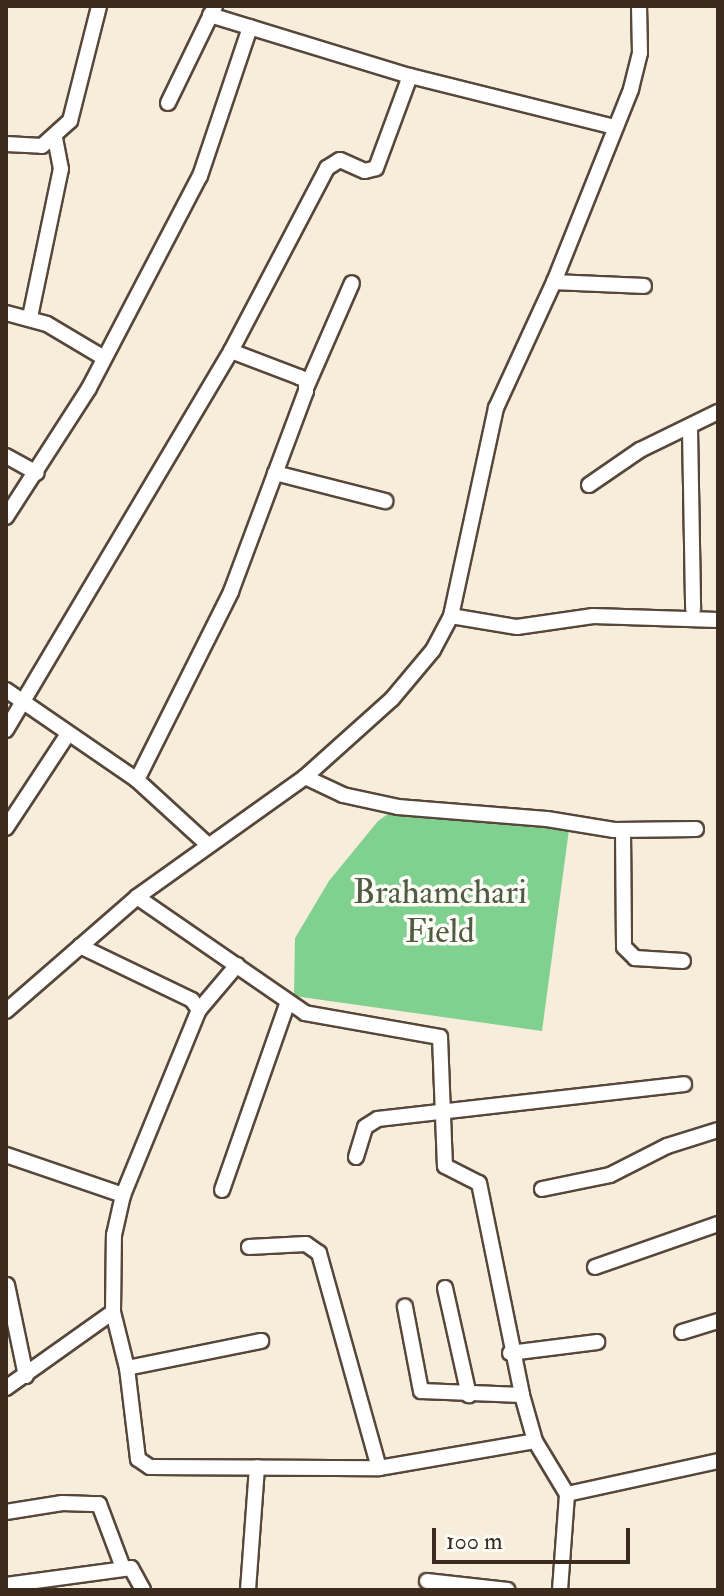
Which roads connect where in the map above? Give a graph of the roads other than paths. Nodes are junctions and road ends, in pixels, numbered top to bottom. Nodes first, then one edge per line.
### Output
1 (99, 6) edge
2 (639, 6) edge
3 (213, 10) edge
4 (250, 27) junction
5 (410, 76) junction
6 (168, 103) dead end
7 (614, 127) junction
8 (55, 139) junction
9 (6, 144) edge
10 (554, 282) junction
11 (352, 283) dead end
12 (644, 286) dead end
13 (6, 313) edge
14 (30, 317) junction
15 (231, 351) junction
16 (104, 358) junction
17 (307, 386) junction
18 (718, 412) edge
19 (690, 429) junction
20 (6, 456) edge
21 (37, 473) junction
22 (275, 473) junction
23 (589, 485) dead end
24 (385, 501) dead end
25 (6, 517) edge
26 (693, 609) dead end
27 (451, 616) junction
28 (718, 620) edge
29 (6, 690) edge
30 (25, 701) junction
31 (6, 730) edge
32 (68, 734) junction
33 (305, 777) junction
34 (137, 780) junction
35 (6, 828) edge
36 (696, 829) dead end
37 (623, 830) junction
38 (207, 844) junction
39 (137, 897) junction
40 (80, 946) junction
41 (683, 961) dead end
42 (237, 965) junction
43 (287, 1004) junction
44 (199, 1010) junction
45 (6, 1011) edge
46 (684, 1084) dead end
47 (441, 1113) junction
48 (718, 1130) edge
49 (6, 1155) edge
50 (356, 1157) dead end
51 (542, 1189) dead end
52 (222, 1190) dead end
53 (123, 1195) junction
54 (718, 1224) edge
55 (249, 1247) dead end
56 (595, 1267) dead end
57 (7, 1285) edge
58 (445, 1288) dead end
59 (405, 1307) dead end
60 (113, 1312) junction
61 (718, 1321) edge
62 (682, 1332) dead end
63 (261, 1341) dead end
64 (597, 1342) dead end
65 (510, 1353) junction
66 (127, 1368) junction
67 (26, 1376) junction
68 (6, 1388) edge
69 (469, 1395) junction
70 (522, 1395) junction
71 (535, 1441) junction
72 (718, 1461) edge
73 (257, 1467) junction
74 (379, 1468) junction
75 (567, 1494) junction
76 (6, 1512) edge
77 (123, 1568) junction
78 (427, 1581) dead end
79 (6, 1585) edge
80 (143, 1590) edge
81 (248, 1590) edge
82 (507, 1590) edge
83 (560, 1590) edge

1 - 8 street
2 - 7 street
3 - 4 street
3 - 6 street
4 - 5 street
4 - 16 street
5 - 7 street
5 - 15 street
7 - 10 street
8 - 9 street
8 - 14 street
10 - 12 street
10 - 27 street
11 - 17 street
13 - 14 street
14 - 16 street
15 - 17 street
15 - 30 street
16 - 21 street
17 - 22 street
18 - 19 street
19 - 23 street
19 - 26 street
20 - 21 street
21 - 25 street
22 - 24 street
22 - 34 street
27 - 28 street
27 - 33 street
29 - 30 street
30 - 31 street
30 - 32 street
32 - 34 street
32 - 35 street
33 - 37 street
33 - 38 street
34 - 38 street
36 - 37 street
37 - 41 street
38 - 39 street
39 - 40 street
39 - 42 street
40 - 44 street
40 - 45 street
42 - 43 street
42 - 44 street
43 - 47 street
43 - 52 street
44 - 53 street
46 - 47 street
47 - 50 street
47 - 65 street
48 - 51 street
49 - 53 street
53 - 60 street
54 - 56 street
55 - 74 street
57 - 67 street
58 - 69 street
59 - 69 street
60 - 66 street
60 - 67 street
61 - 62 street
63 - 66 street
64 - 65 street
65 - 70 street
66 - 73 street
67 - 68 street
69 - 70 street
70 - 71 street
71 - 74 street
71 - 75 street
72 - 75 street
73 - 74 street
73 - 81 street
75 - 83 street
76 - 77 street
77 - 79 street
77 - 80 street
78 - 82 street

